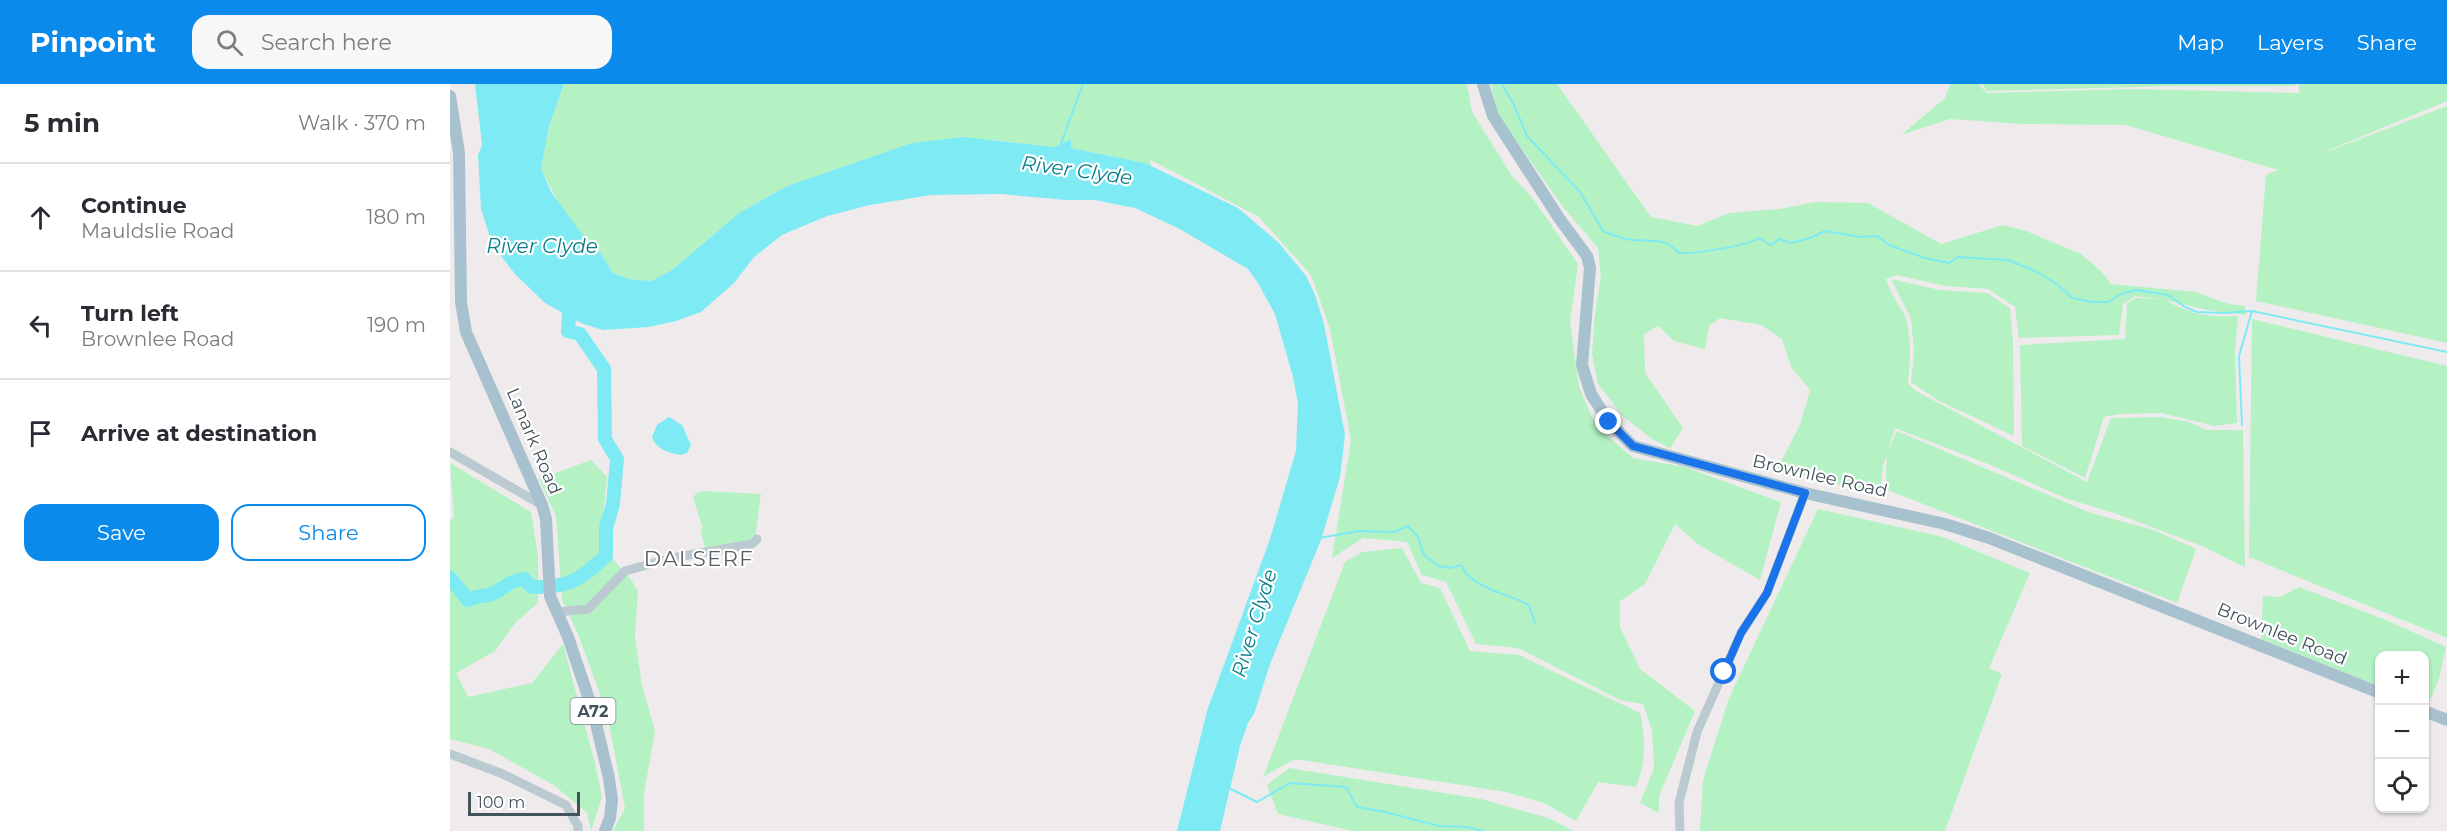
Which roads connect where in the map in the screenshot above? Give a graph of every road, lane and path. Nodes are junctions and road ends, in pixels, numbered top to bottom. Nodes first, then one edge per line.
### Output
1 (1483, 84) edge
2 (450, 96) edge
3 (450, 452) edge
4 (1805, 493) junction
5 (542, 505) junction
6 (757, 539) dead end
7 (557, 612) junction
8 (2375, 691) edge
9 (2429, 713) edge
10 (2447, 720) edge
11 (450, 754) edge
12 (578, 831) edge
13 (605, 831) edge
14 (1680, 831) edge

1 - 4 main road, Brownlee Road
2 - 5 main road, Lanark Road / A72
3 - 5 street
4 - 8 main road, Brownlee Road
4 - 14 street
5 - 7 main road, Lanark Road / A72
6 - 7 street
7 - 13 main road, Lanark Road / A72
9 - 10 main road
11 - 12 street

